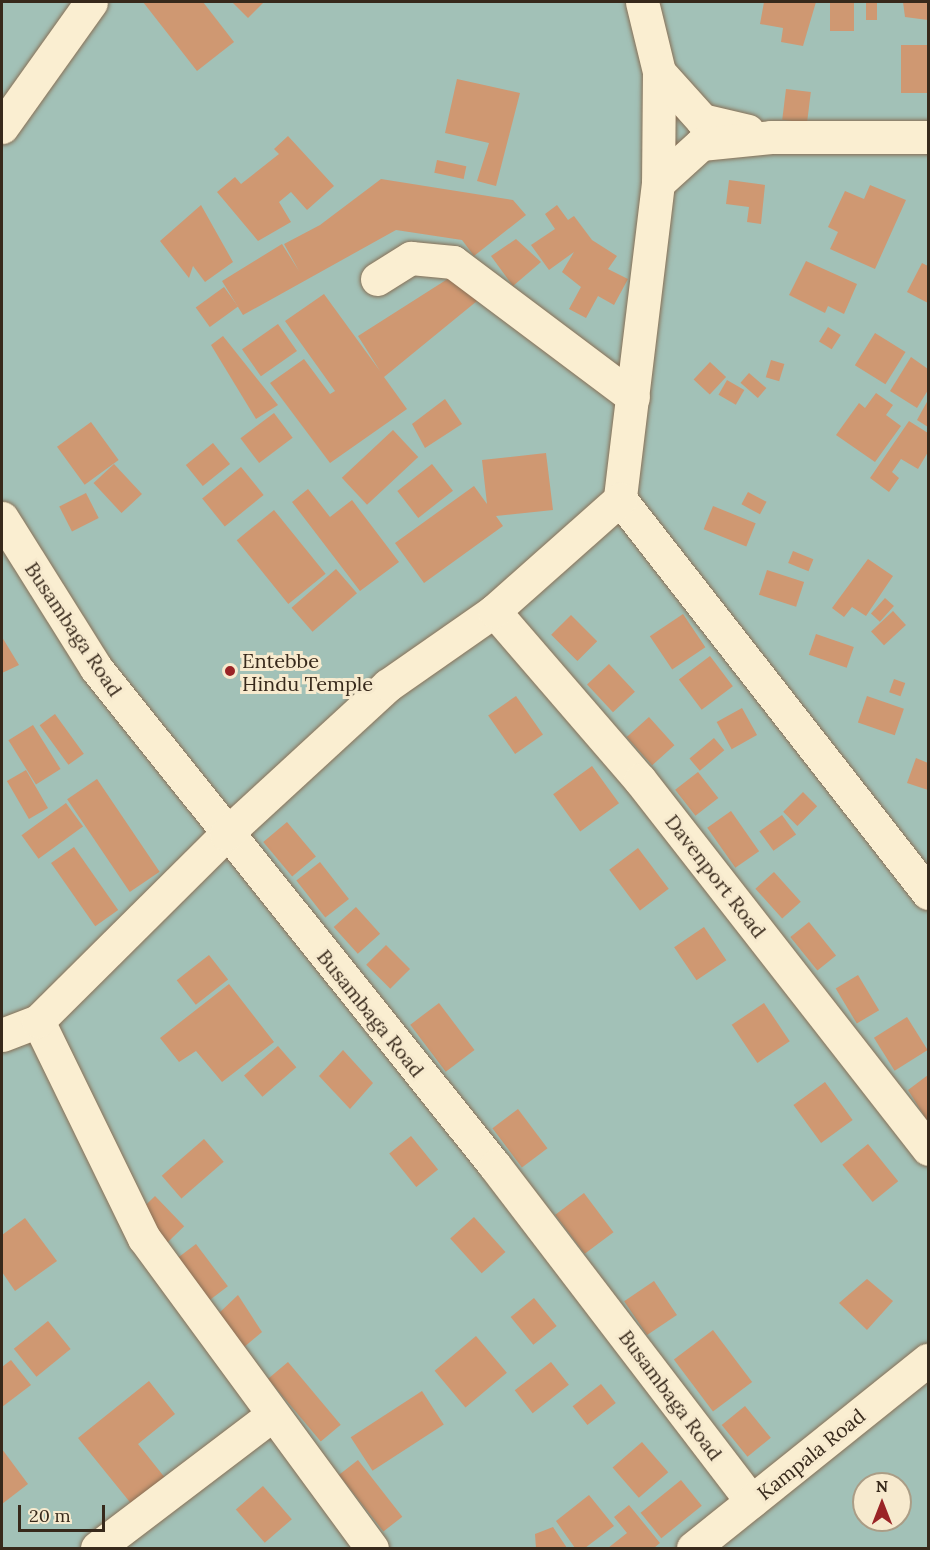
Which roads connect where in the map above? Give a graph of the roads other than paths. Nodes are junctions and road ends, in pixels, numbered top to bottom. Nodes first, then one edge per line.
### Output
1 (91, 2) edge
2 (642, 2) edge
3 (658, 72) junction
4 (2, 127) edge
5 (771, 137) junction
6 (928, 137) edge
7 (658, 183) junction
8 (377, 279) dead end
9 (633, 397) junction
10 (620, 499) junction
11 (2, 518) edge
12 (494, 611) junction
13 (226, 834) junction
14 (928, 893) edge
15 (38, 1021) junction
16 (2, 1035) edge
17 (928, 1149) edge
18 (928, 1360) edge
19 (271, 1416) junction
20 (752, 1501) junction
21 (96, 1548) edge
22 (372, 1548) edge
23 (693, 1548) edge

1 - 4 street
2 - 3 street
3 - 5 street
3 - 7 street
5 - 6 street
5 - 7 street
7 - 9 street
8 - 9 street
9 - 10 street
10 - 12 street
10 - 14 street
11 - 13 street, Busambaga Road
12 - 13 street
12 - 17 street, Davenport Road
13 - 15 street
13 - 20 street, Busambaga Road
15 - 16 street
15 - 19 street
18 - 20 street, Kampala Road
19 - 21 street
19 - 22 street
20 - 23 street, Kampala Road

